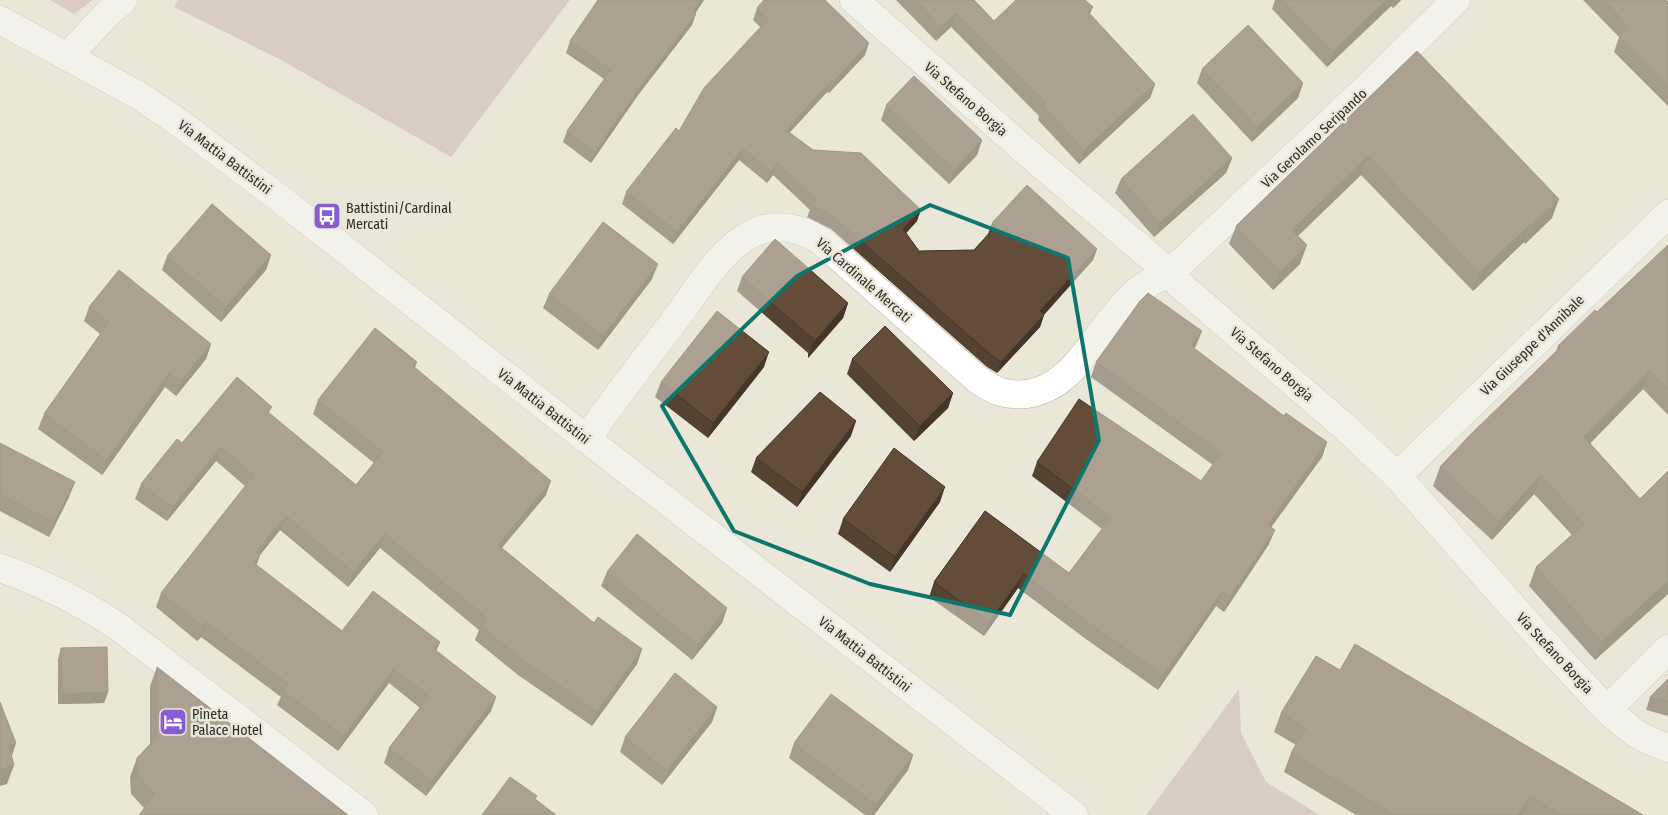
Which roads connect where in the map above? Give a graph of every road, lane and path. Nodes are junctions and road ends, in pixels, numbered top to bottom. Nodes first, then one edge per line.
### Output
1 (123, 0) edge
2 (854, 0) edge
3 (1456, 0) edge
4 (1, 22) edge
5 (68, 56) junction
6 (1668, 214) edge
7 (1170, 274) junction
8 (586, 439) junction
9 (1397, 476) junction
10 (0, 568) edge
11 (1668, 649) edge
12 (1607, 710) junction
13 (1668, 748) edge
14 (364, 815) edge
15 (1074, 815) edge

1 - 5 street
2 - 7 street, Via Stefano Borgia
3 - 7 street, Via Gerolamo Seripando
4 - 5 street, Via Mattia Battistini
5 - 8 street, Via Mattia Battistini
6 - 9 street, Via Giuseppe d'Annibale
7 - 8 street, Via Cardinale Mercati
7 - 9 street, Via Stefano Borgia
8 - 15 street, Via Mattia Battistini
9 - 12 street, Via Stefano Borgia
10 - 14 street
11 - 12 street
12 - 13 street, Via Stefano Borgia

